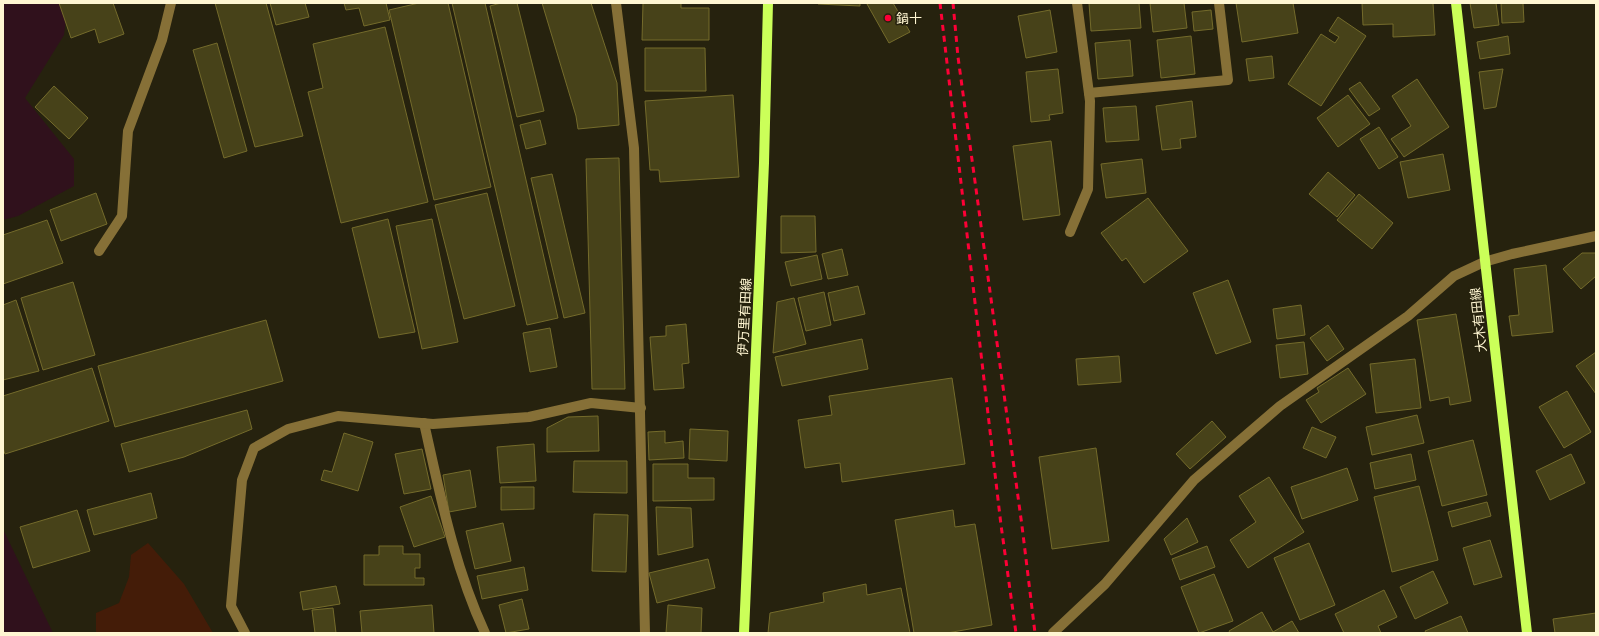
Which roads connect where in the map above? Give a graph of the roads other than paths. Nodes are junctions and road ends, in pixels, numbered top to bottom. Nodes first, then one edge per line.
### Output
1 (171, 3) edge
2 (616, 3) edge
3 (768, 3) edge
4 (1077, 3) edge
5 (1220, 3) edge
6 (1456, 3) edge
7 (1089, 93) junction
8 (1070, 232) dead end
9 (1596, 236) edge
10 (99, 251) dead end
11 (1484, 262) junction
12 (640, 408) junction
13 (424, 423) junction
14 (245, 633) edge
15 (485, 633) edge
16 (646, 633) edge
17 (744, 633) edge
18 (1053, 633) edge
19 (1527, 633) edge

1 - 10 street
2 - 12 street
3 - 17 main road, 伊万里有田線
4 - 7 street
5 - 7 street
6 - 11 main road, 大木有田線
7 - 8 street
9 - 11 street
11 - 18 street
11 - 19 main road, 大木有田線
12 - 13 street
12 - 16 street
13 - 14 street
13 - 15 street

